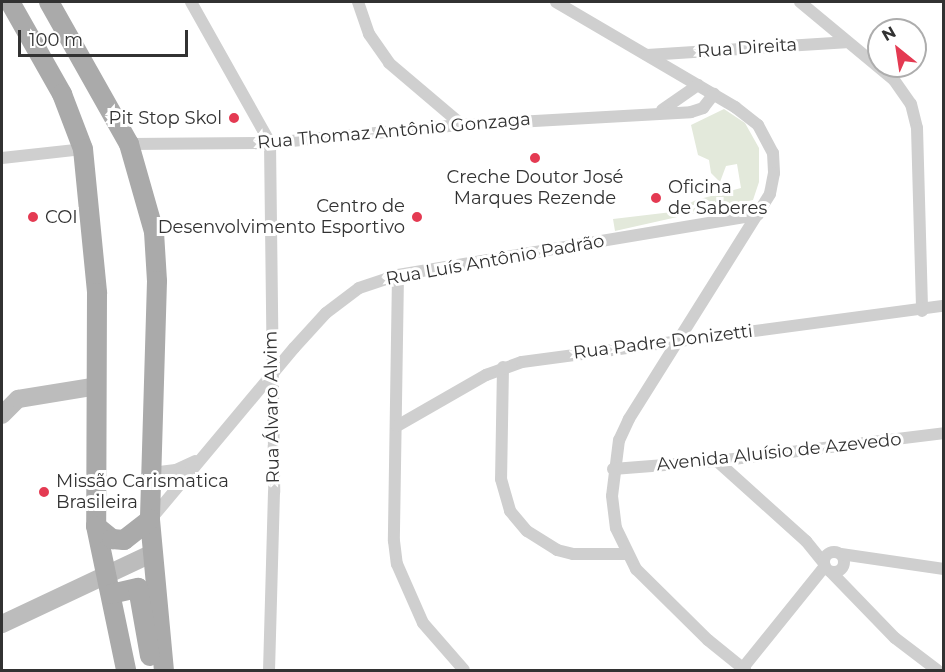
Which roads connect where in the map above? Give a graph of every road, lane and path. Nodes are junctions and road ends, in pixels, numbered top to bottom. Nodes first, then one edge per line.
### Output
1 (10, 2) edge
2 (49, 2) edge
3 (191, 2) edge
4 (358, 2) edge
5 (556, 2) edge
6 (800, 2) edge
7 (846, 42) junction
8 (647, 55) junction
9 (698, 85) junction
10 (714, 94) junction
11 (658, 111) junction
12 (462, 125) junction
13 (270, 143) junction
14 (129, 144) junction
15 (83, 149) junction
16 (2, 158) edge
17 (758, 215) junction
18 (398, 275) junction
19 (944, 306) edge
20 (922, 311) junction
21 (676, 340) junction
22 (502, 367) junction
23 (271, 374) junction
24 (97, 386) junction
25 (10, 400) edge
26 (2, 415) edge
27 (397, 426) junction
28 (944, 433) edge
29 (199, 459) junction
30 (717, 461) junction
31 (613, 469) junction
32 (151, 473) junction
33 (150, 520) junction
34 (96, 525) junction
35 (626, 554) junction
36 (151, 555) junction
37 (833, 564) junction
38 (944, 569) edge
39 (109, 584) junction
40 (2, 624) edge
41 (737, 668) edge
42 (126, 670) edge
43 (152, 670) edge
44 (164, 670) edge
45 (269, 670) edge
46 (464, 670) edge
47 (937, 670) edge

1 - 15 main road
2 - 14 main road
3 - 13 street
4 - 12 street
5 - 8 street
6 - 7 street
7 - 8 street, Rua Direita
7 - 20 street
8 - 9 street
9 - 10 street
9 - 11 street, Rua Thomaz Antônio Gonzaga
10 - 11 street, Rua Thomaz Antônio Gonzaga
10 - 17 street
11 - 12 street, Rua Thomaz Antônio Gonzaga
12 - 13 street, Rua Thomaz Antônio Gonzaga
13 - 14 street, Rua Thomaz Antônio Gonzaga
13 - 23 street, Rua Álvaro Alvim
14 - 32 main road
15 - 16 street
15 - 24 main road
17 - 18 street, Rua Luís Antônio Padrão
17 - 21 street
18 - 23 street, Rua Luís Antônio Padrão
18 - 27 street
19 - 20 street, Rua Padre Donizetti
20 - 21 street, Rua Padre Donizetti
21 - 22 street, Rua Padre Donizetti
21 - 31 street
22 - 27 street, Rua Padre Donizetti
22 - 35 street
23 - 29 street, Rua Luís Antônio Padrão
23 - 45 street, Rua Álvaro Alvim
24 - 25 street
24 - 34 main road
25 - 26 street
27 - 46 street
28 - 30 street, Avenida Aluísio de Azevedo
29 - 32 street, Rua Luís Antônio Padrão
29 - 33 street, Rua Luís Antônio Padrão
30 - 31 street, Avenida Aluísio de Azevedo
30 - 37 street
31 - 35 street
32 - 33 main road
33 - 34 main road
33 - 36 main road
34 - 39 main road
35 - 41 street
36 - 39 street
36 - 44 main road
37 - 38 street
37 - 41 street
37 - 47 street
39 - 40 street
39 - 42 main road
39 - 43 main road

